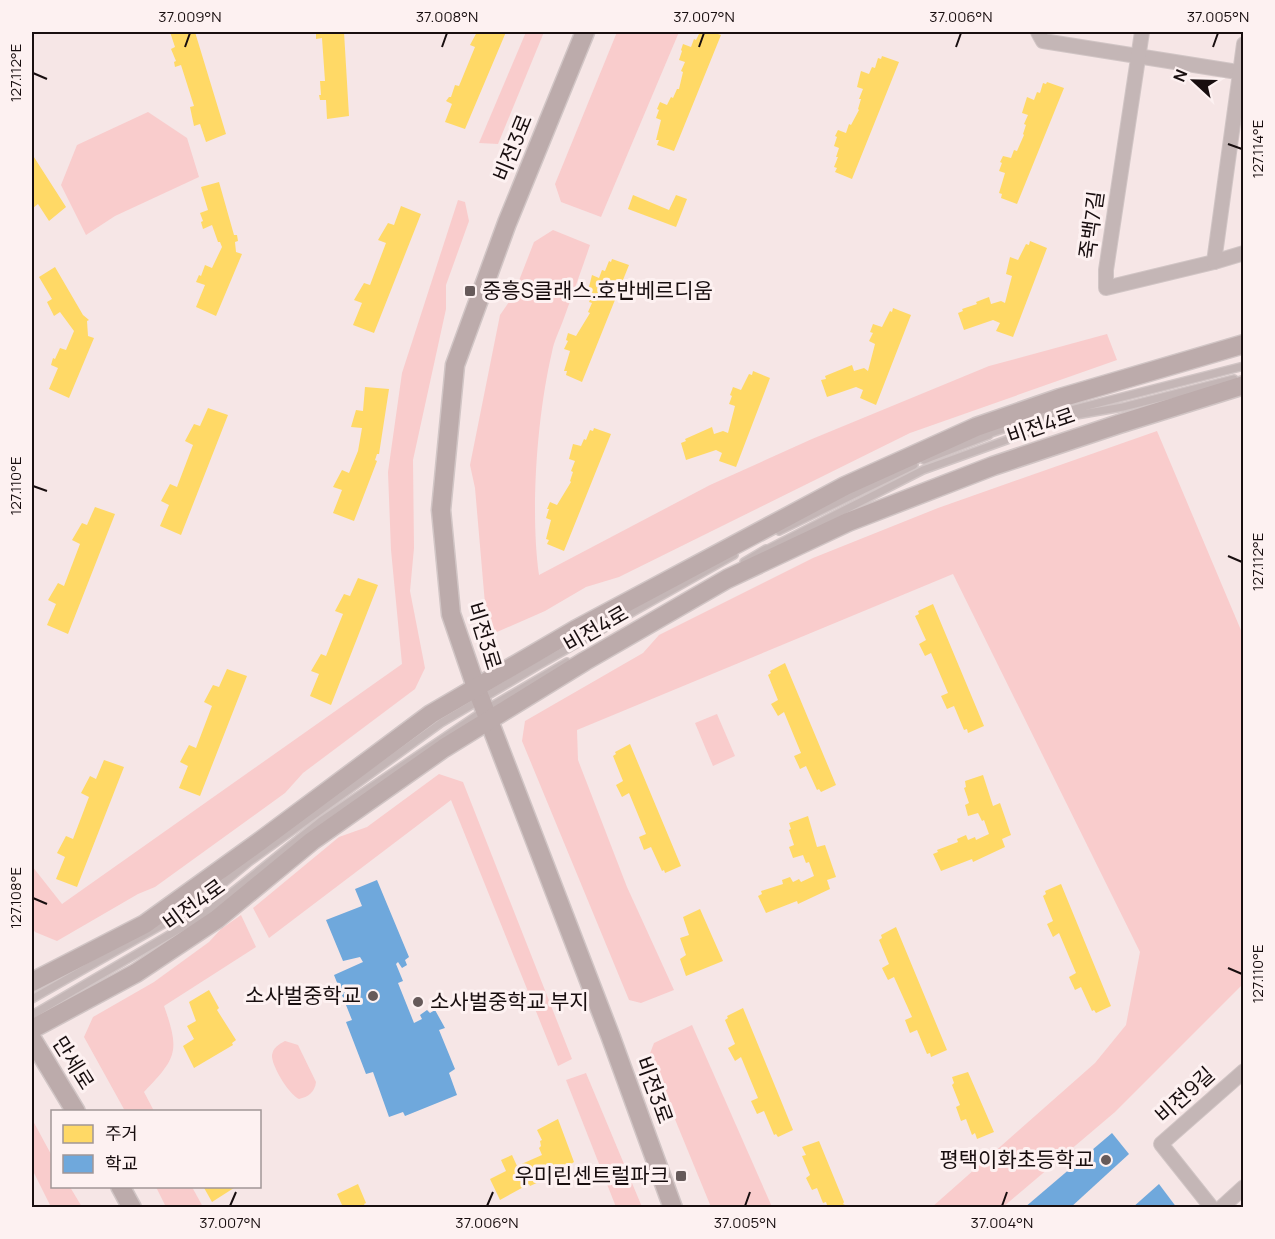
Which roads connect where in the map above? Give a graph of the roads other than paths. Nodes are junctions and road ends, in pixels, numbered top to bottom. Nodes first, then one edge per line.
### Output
1 (585, 32) edge
2 (1038, 32) edge
3 (1142, 32) edge
4 (1244, 44) edge
5 (1138, 57) junction
6 (1241, 73) edge
7 (1244, 253) edge
8 (1214, 262) junction
9 (1244, 344) edge
10 (1244, 366) edge
11 (1243, 377) edge
12 (1244, 385) edge
13 (989, 435) junction
14 (950, 439) junction
15 (752, 545) dead end
16 (766, 549) junction
17 (742, 551) dead end
18 (727, 579) junction
19 (580, 654) dead end
20 (570, 660) dead end
21 (483, 704) junction
22 (32, 982) edge
23 (32, 999) edge
24 (32, 1015) edge
25 (32, 1029) edge
26 (32, 1039) edge
27 (1244, 1071) edge
28 (75, 1110) edge
29 (1244, 1187) edge
30 (121, 1188) edge
31 (132, 1208) edge
32 (673, 1208) edge
33 (1212, 1208) edge
34 (1221, 1208) edge

1 - 21 main road, 비전3로
2 - 5 street
3 - 5 street, 죽백7길
4 - 6 street
5 - 6 street
5 - 8 street, 죽백7길
6 - 8 street
7 - 8 street, 죽백7길
9 - 14 main road, 비전4로
10 - 13 lane
11 - 16 lane
12 - 18 main road, 비전4로
13 - 14 lane
13 - 15 lane
14 - 21 main road, 비전4로
16 - 18 lane
16 - 19 lane
17 - 21 lane
18 - 21 main road, 비전4로
20 - 21 lane
21 - 22 main road, 비전4로
21 - 23 lane
21 - 24 lane
21 - 25 main road, 비전4로
21 - 32 main road, 비전3로
26 - 28 main road, 만세로
27 - 33 street, 비전9길
29 - 34 street
30 - 31 main road

